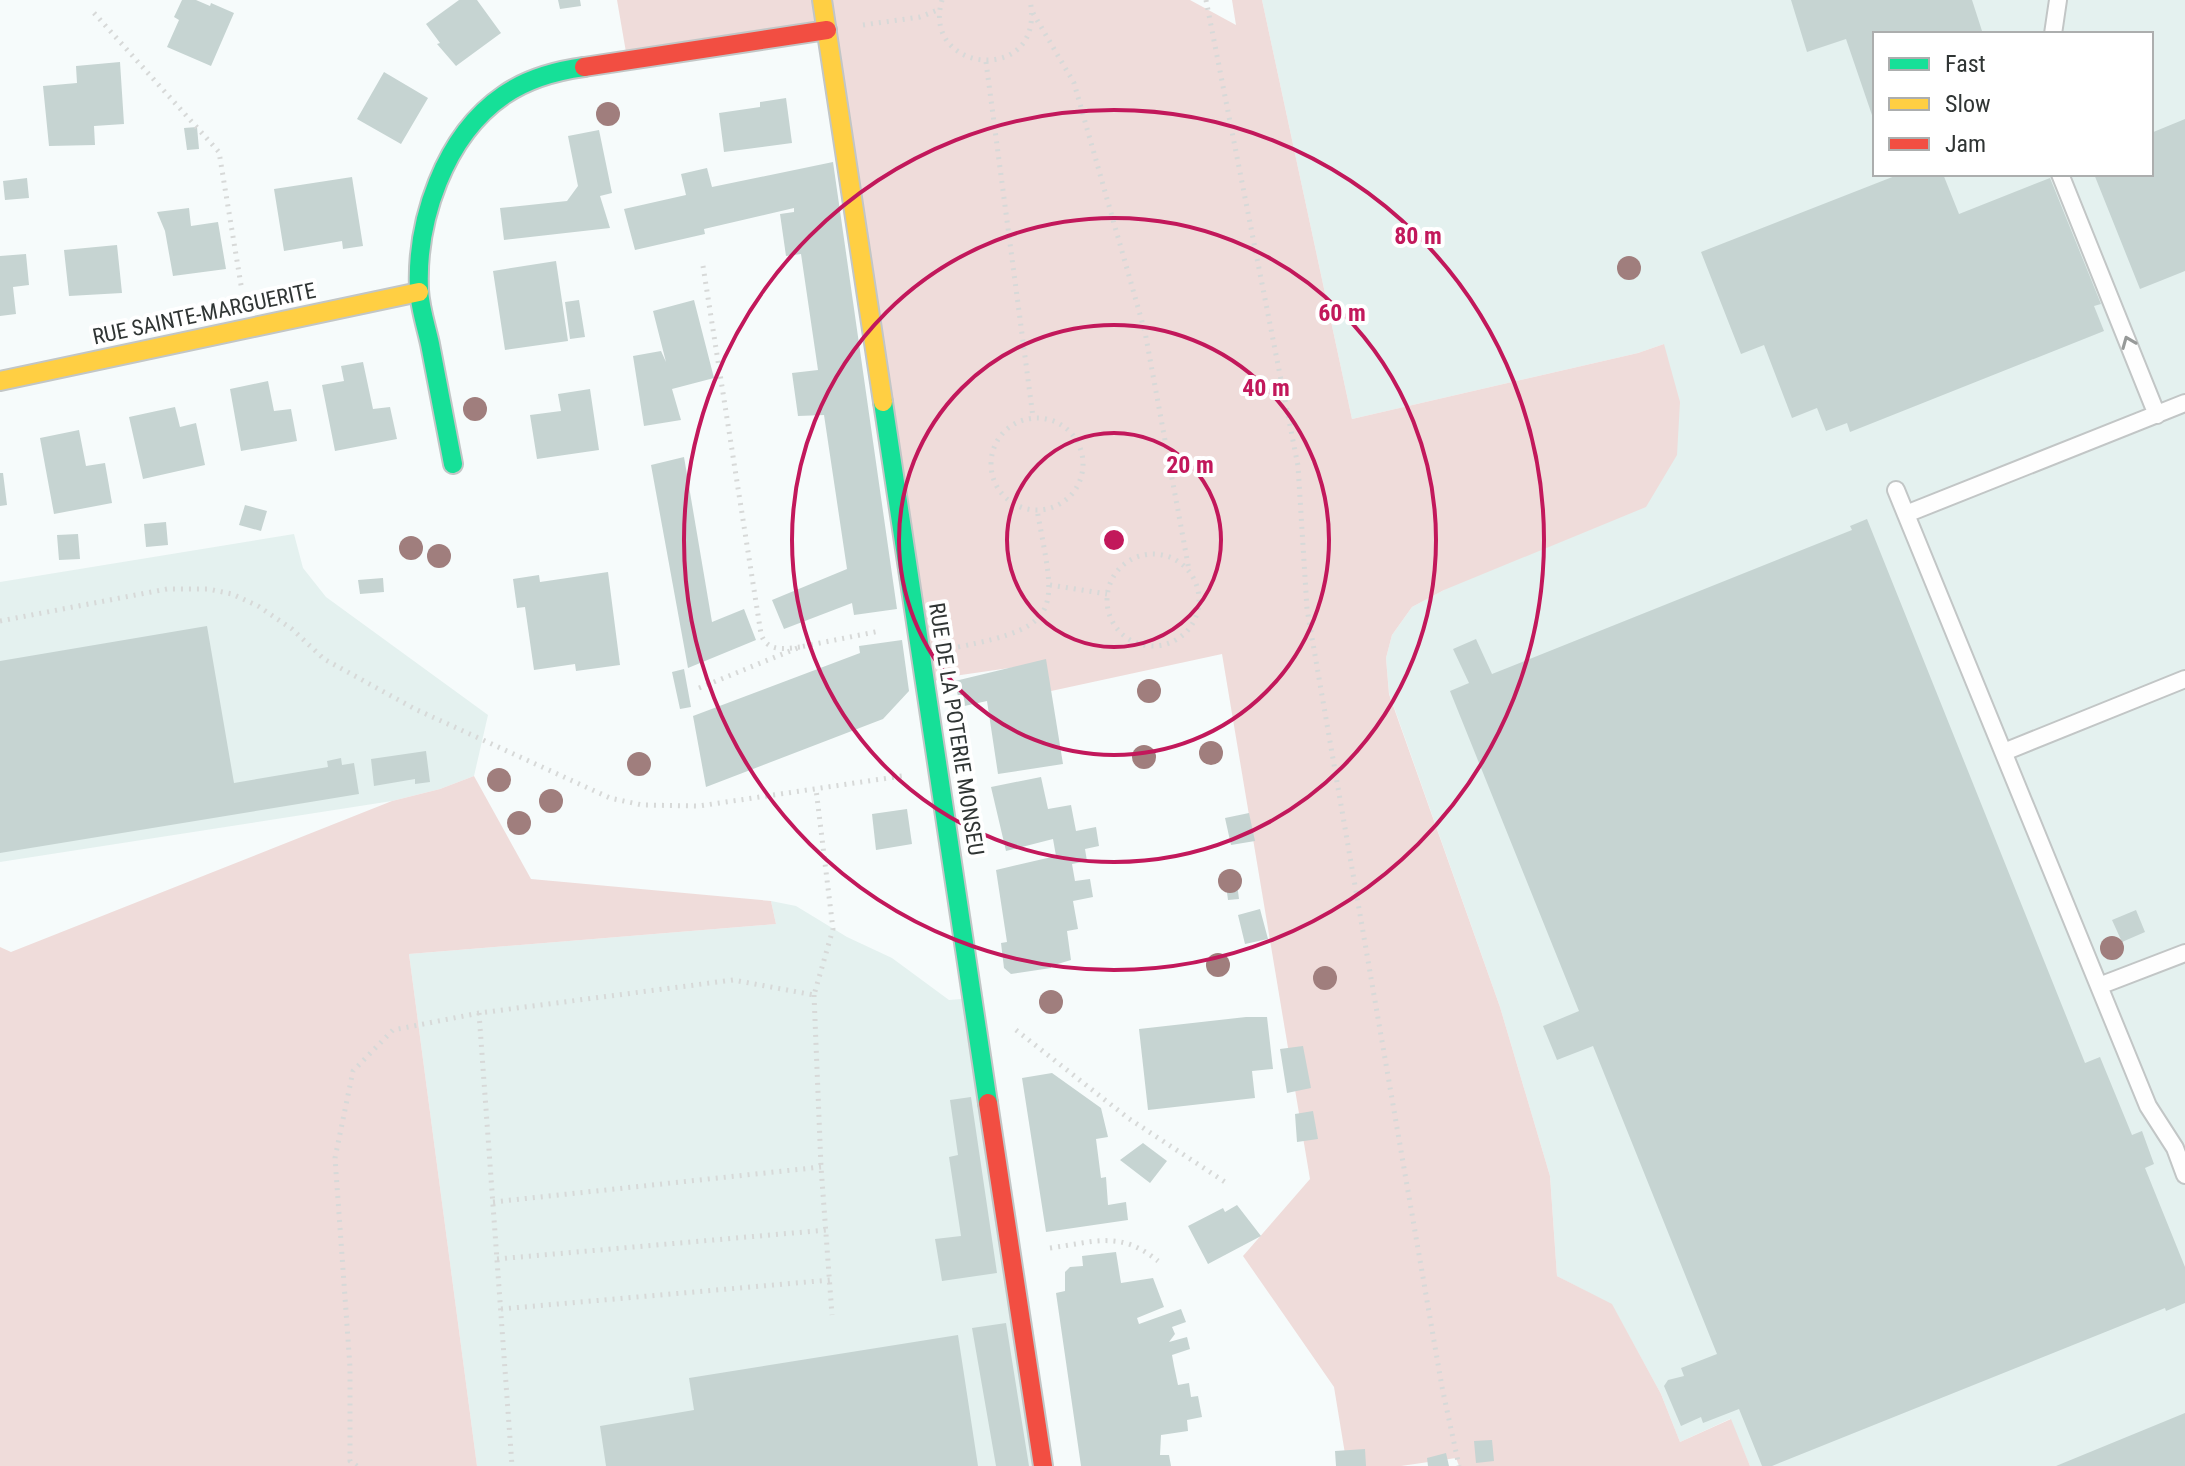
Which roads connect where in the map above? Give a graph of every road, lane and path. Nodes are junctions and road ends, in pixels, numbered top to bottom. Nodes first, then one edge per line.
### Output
1 (822, 0) edge
2 (942, 0) edge
3 (1030, 0) edge
4 (1206, 0) edge
5 (2058, 0) edge
6 (940, 9) junction
7 (94, 13) dead end
8 (1033, 13) junction
9 (827, 30) junction
10 (2053, 32) edge
11 (986, 62) junction
12 (2061, 176) edge
13 (703, 266) dead end
14 (419, 292) junction
15 (248, 328) junction
16 (0, 381) edge
17 (2185, 403) edge
18 (2157, 415) junction
19 (1033, 417) junction
20 (453, 464) dead end
21 (1896, 490) dead end
22 (1037, 510) junction
23 (1906, 514) junction
24 (1189, 570) junction
25 (1050, 585) junction
26 (1107, 594) junction
27 (0, 621) edge
28 (916, 623) junction
29 (800, 647) junction
30 (921, 654) junction
31 (2185, 679) edge
32 (699, 688) dead end
33 (2004, 752) junction
34 (939, 771) junction
35 (816, 789) junction
36 (2185, 953) edge
37 (2099, 986) junction
38 (814, 995) junction
39 (479, 1013) junction
40 (977, 1030) junction
41 (821, 1167) junction
42 (2185, 1175) edge
43 (1228, 1184) dead end
44 (493, 1202) junction
45 (827, 1230) junction
46 (1011, 1253) junction
47 (497, 1259) junction
48 (1158, 1261) dead end
49 (830, 1280) junction
50 (500, 1309) junction
51 (832, 1315) dead end
52 (357, 1466) edge
53 (512, 1466) edge
54 (1043, 1466) edge
55 (1459, 1466) edge

1 - 9 street, RUE DE LA POTERIE MONSEU
2 - 6 path
3 - 8 path
4 - 55 path
5 - 10 lane
6 - 9 path
6 - 11 path
7 - 15 path
8 - 11 path
8 - 24 path
9 - 14 street
9 - 28 street, RUE DE LA POTERIE MONSEU
11 - 19 path
18 -> 12 lane
13 - 29 path
14 - 15 street, RUE SAINTE-MARGUERITE
14 - 20 street
15 - 16 street, RUE SAINTE-MARGUERITE
17 - 18 lane
18 - 23 lane
19 - 22 path
19 - 22 path
21 - 23 lane
22 - 25 path
23 - 33 lane
24 - 26 path
24 - 26 path
25 - 26 path
25 - 30 path
27 - 35 path
28 - 29 path
28 - 30 street, RUE DE LA POTERIE MONSEU
29 - 32 path
30 - 34 street, RUE DE LA POTERIE MONSEU
31 - 33 lane
33 - 37 lane
34 - 35 path
34 - 40 street, RUE DE LA POTERIE MONSEU
35 - 38 path
36 - 37 lane
37 - 42 lane
38 - 39 path
38 - 41 path
39 - 44 path
39 - 52 path
40 - 43 path
40 - 46 street, RUE DE LA POTERIE MONSEU
41 - 44 path
41 - 45 path
44 - 47 path
45 - 47 path
45 - 49 path
46 - 48 path
46 - 54 street, RUE DE LA POTERIE MONSEU
47 - 50 path
49 - 50 path
49 - 51 path
50 - 53 path

